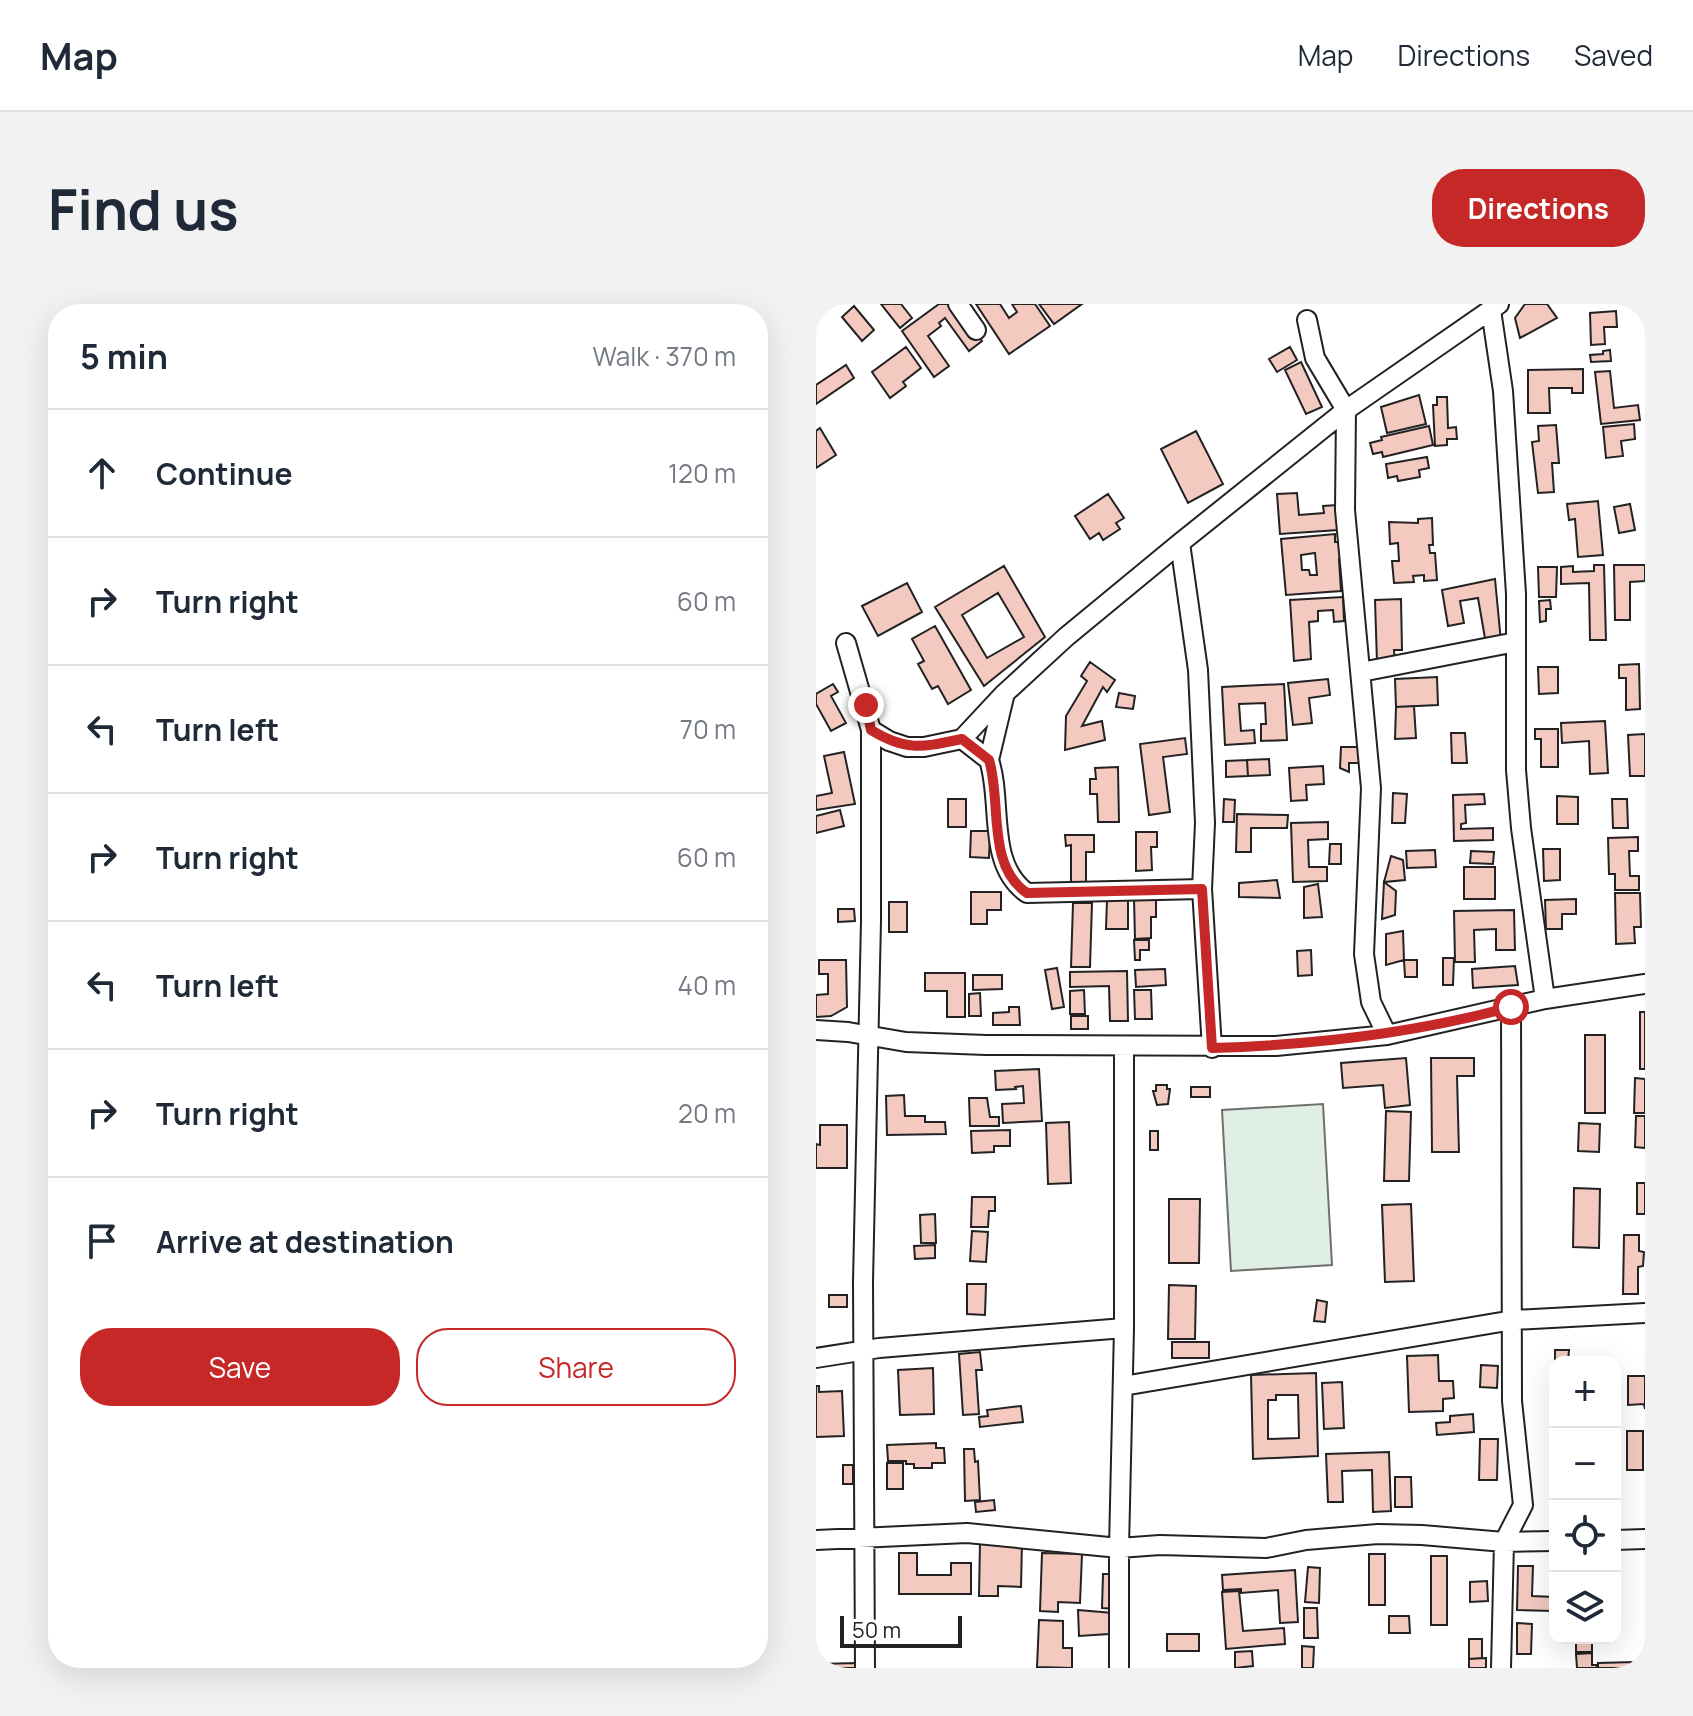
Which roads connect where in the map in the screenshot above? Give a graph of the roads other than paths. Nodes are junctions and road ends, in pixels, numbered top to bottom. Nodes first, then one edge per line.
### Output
1 (958, 304) edge
2 (1495, 307) edge
3 (1307, 320) dead end
4 (976, 330) dead end
5 (1346, 410) junction
6 (1180, 543) junction
7 (1516, 642) junction
8 (846, 643) dead end
9 (1361, 672) junction
10 (1004, 694) junction
11 (871, 730) junction
12 (962, 739) junction
13 (989, 760) junction
14 (1202, 889) junction
15 (1645, 984) edge
16 (1545, 999) junction
17 (1511, 1007) junction
18 (816, 1030) edge
19 (868, 1035) junction
20 (1387, 1035) junction
21 (1124, 1047) junction
22 (1212, 1048) junction
23 (1645, 1313) edge
24 (1513, 1320) junction
25 (1124, 1328) junction
26 (863, 1350) junction
27 (816, 1358) edge
28 (1123, 1386) junction
29 (866, 1539) junction
30 (1645, 1539) edge
31 (816, 1540) edge
32 (1621, 1540) edge
33 (1549, 1541) edge
34 (1504, 1542) junction
35 (1119, 1548) junction
36 (865, 1668) edge
37 (1119, 1668) edge
38 (1501, 1668) edge

1 - 4 street
2 - 5 street
2 - 7 street
3 - 5 street
5 - 6 street
5 - 9 street
6 - 10 street
6 - 14 street
7 - 9 street
7 - 16 street
8 - 11 street
9 - 20 street
10 - 12 street
10 - 13 street
11 - 12 street
11 - 19 street
12 - 13 street
13 - 14 street
14 - 22 street
15 - 16 street
16 - 17 street
17 - 20 street
17 - 24 street
18 - 19 street
19 - 21 street
19 - 26 street
20 - 22 street
21 - 22 street
21 - 25 street
23 - 24 street
24 - 28 street
24 - 34 street
25 - 26 street
25 - 28 street
26 - 27 street
26 - 29 street
28 - 35 street
29 - 31 street
29 - 35 street
29 - 36 street
30 - 32 street
33 - 34 street
34 - 35 street
34 - 38 street
35 - 37 street

